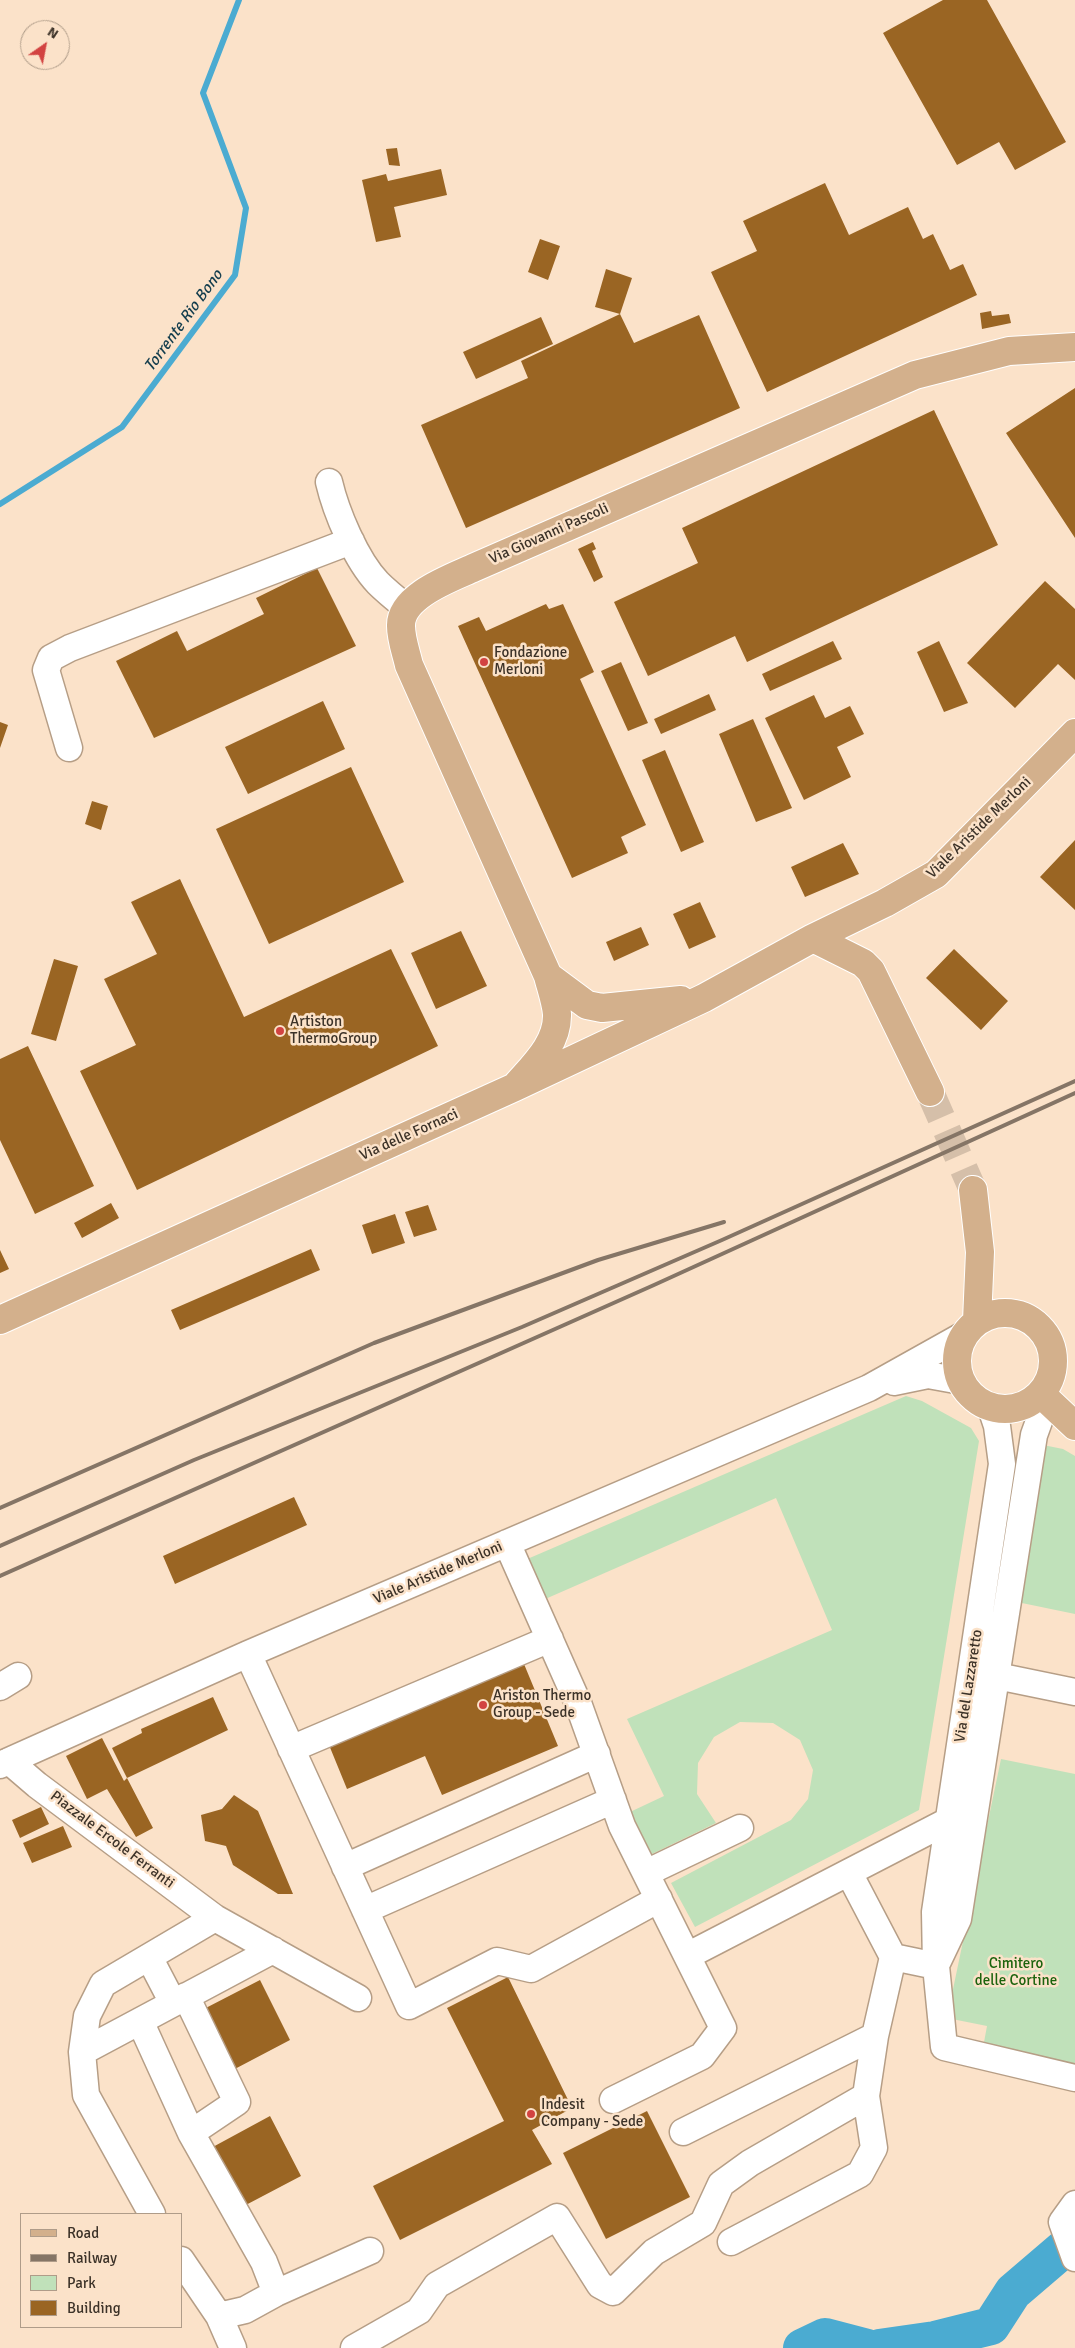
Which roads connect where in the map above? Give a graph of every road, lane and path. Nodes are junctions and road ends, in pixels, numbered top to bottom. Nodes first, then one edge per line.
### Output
1 (1075, 347) edge
2 (329, 482) dead end
3 (351, 541) junction
4 (407, 608) junction
5 (1075, 733) edge
6 (69, 748) dead end
7 (812, 938) junction
8 (548, 976) junction
9 (704, 998) junction
10 (515, 1087) junction
11 (930, 1092) tunnel mouth
12 (973, 1190) tunnel mouth
13 (0, 1320) edge
14 (969, 1329) junction
15 (961, 1381) junction
16 (869, 1388) junction
17 (1044, 1396) junction
18 (991, 1408) junction
19 (1075, 1426) edge
20 (507, 1543) junction
21 (550, 1639) junction
22 (248, 1654) junction
23 (998, 1676) junction
24 (1075, 1692) edge
25 (291, 1749) junction
26 (597, 1754) junction
27 (3, 1762) edge
28 (613, 1800) junction
29 (948, 1821) junction
30 (740, 1828) dead end
31 (345, 1867) junction
32 (646, 1873) junction
33 (849, 1873) junction
34 (659, 1900) junction
35 (365, 1910) junction
36 (215, 1918) junction
37 (273, 1950) junction
38 (688, 1956) junction
39 (149, 1957) junction
40 (893, 1957) junction
41 (936, 1966) junction
42 (358, 1998) dead end
43 (180, 2000) junction
44 (140, 2021) junction
45 (875, 2036) junction
46 (82, 2052) junction
47 (1075, 2078) edge
48 (866, 2096) junction
49 (613, 2100) dead end
50 (683, 2132) dead end
51 (191, 2133) junction
52 (151, 2213) edge
53 (1069, 2213) edge
54 (731, 2242) dead end
55 (370, 2251) dead end
56 (1075, 2258) edge
57 (182, 2261) edge
58 (276, 2293) junction
59 (219, 2316) junction
60 (232, 2348) edge
61 (354, 2348) edge

1 - 4 main road, Via Giovanni Pascoli
2 - 3 street
3 - 4 street
3 - 6 street
4 - 8 main road
5 - 7 main road, Viale Aristide Merloni
7 - 9 main road, Via delle Fornaci
7 - 11 main road
8 - 9 main road
8 - 10 main road
9 - 10 main road, Via delle Fornaci
10 - 13 main road, Via delle Fornaci
12 - 14 main road
14 - 15 main road
14 - 16 street, Viale Aristide Merloni
14 - 17 main road, Viale Aristide Merloni
15 - 16 street, Viale Aristide Merloni
15 - 18 main road
16 - 20 street, Viale Aristide Merloni
17 - 18 main road
17 - 19 main road
17 - 23 street, Via del Lazzaretto
18 - 29 street, Via del Lazzaretto
20 - 21 street
20 - 22 street, Viale Aristide Merloni
21 - 25 street
21 - 26 street
22 - 25 street
22 - 27 street, Viale Aristide Merloni
23 - 24 street, Via del Lazzaretto
23 - 41 street, Via del Lazzaretto
25 - 31 street
26 - 28 street
26 - 31 street
27 - 36 street, Piazzale Ercole Ferranti
28 - 32 street
28 - 35 street
29 - 33 street
29 - 41 street, Via del Lazzaretto
30 - 32 street
31 - 35 street
32 - 34 street
33 - 38 street
33 - 40 street
34 - 35 street
34 - 38 street
36 - 37 street, Piazzale Ercole Ferranti
36 - 39 street
37 - 42 street, Piazzale Ercole Ferranti
37 - 43 street
38 - 49 street
39 - 43 street
39 - 46 street
40 - 41 street
40 - 45 street
41 - 47 street, Via del Lazzaretto
43 - 44 street
43 - 51 street
44 - 46 street
44 - 51 street
45 - 48 street
45 - 50 street
46 - 52 street
48 - 54 street
48 - 61 street
51 - 58 street
53 - 56 street
55 - 58 street
57 - 59 street
58 - 59 street
59 - 60 street

